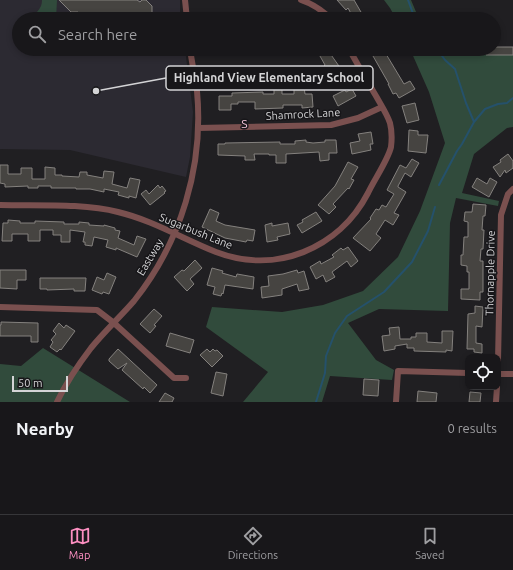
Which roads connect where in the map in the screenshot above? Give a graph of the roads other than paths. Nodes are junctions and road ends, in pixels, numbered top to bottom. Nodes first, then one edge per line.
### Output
1 (185, 0) edge
2 (301, 0) edge
3 (186, 12) edge
4 (322, 12) edge
5 (191, 56) edge
6 (353, 56) edge
7 (382, 107) junction
8 (198, 128) junction
9 (513, 188) edge
10 (0, 205) edge
11 (175, 234) junction
12 (0, 307) edge
13 (114, 323) junction
14 (498, 354) edge
15 (465, 373) edge
16 (501, 374) edge
17 (513, 374) edge
18 (186, 378) dead end
19 (497, 390) edge
20 (57, 402) edge
21 (396, 402) edge
22 (496, 402) edge

1 - 3 street
2 - 4 street
5 - 8 street, Eastway
6 - 7 street, Sugarbush Lane
7 - 8 street, Shamrock Lane
7 - 11 street, Sugarbush Lane
8 - 11 street, Eastway
9 - 14 street, Thornapple Drive
10 - 11 street, Sugarbush Lane
11 - 13 street, Eastway
12 - 13 street
13 - 18 street
13 - 20 street, Eastway
15 - 21 street
16 - 17 street
19 - 22 street

